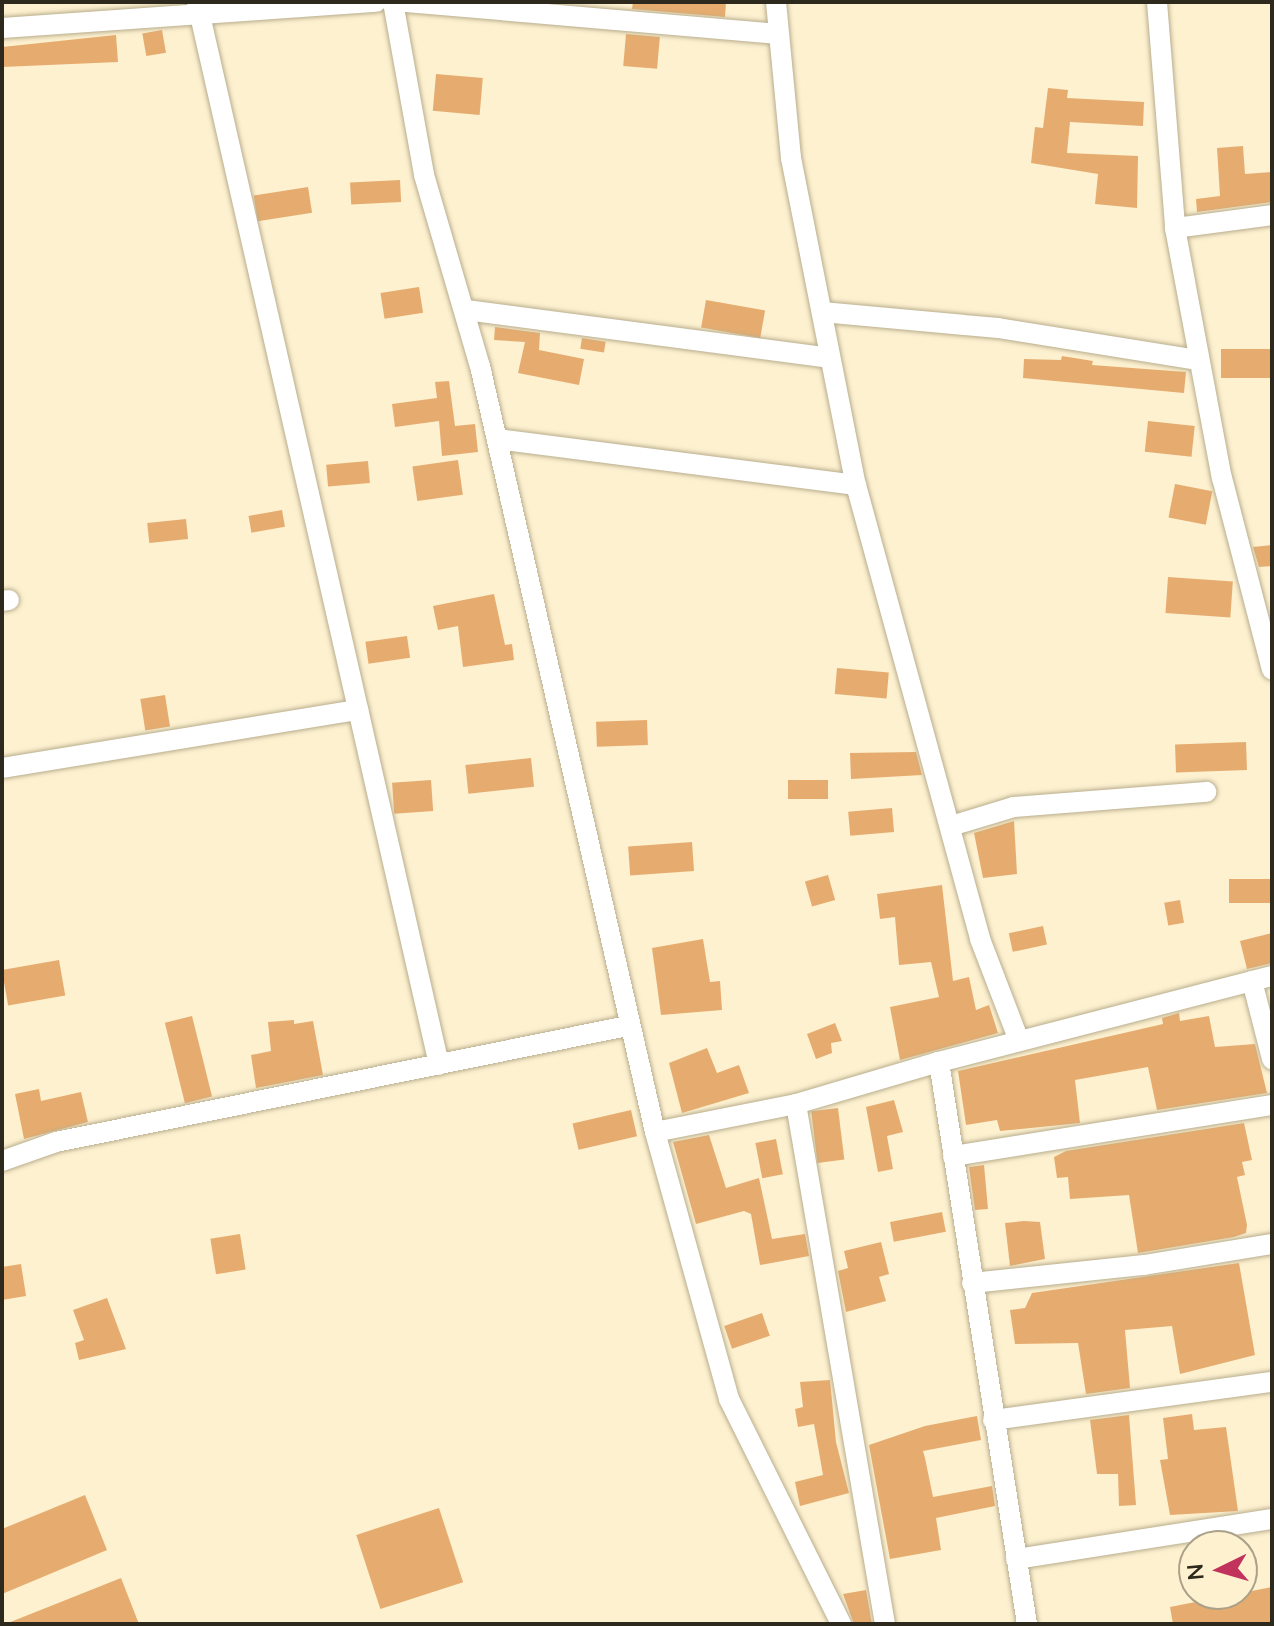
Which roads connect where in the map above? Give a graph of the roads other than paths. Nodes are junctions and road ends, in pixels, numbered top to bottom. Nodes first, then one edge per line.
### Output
1 (376, 2) edge
2 (393, 2) edge
3 (406, 2) edge
4 (776, 2) edge
5 (1157, 2) edge
6 (199, 9) edge
7 (2, 28) edge
8 (776, 34) junction
9 (1272, 215) edge
10 (1175, 228) junction
11 (466, 310) junction
12 (822, 312) junction
13 (829, 358) junction
14 (1198, 360) junction
15 (497, 439) junction
16 (856, 485) junction
17 (1272, 670) edge
18 (358, 710) junction
19 (2, 768) edge
20 (1206, 792) dead end
21 (951, 826) junction
22 (1262, 979) edge
23 (627, 1026) junction
24 (1018, 1038) junction
25 (1272, 1059) edge
26 (939, 1062) junction
27 (439, 1065) junction
28 (796, 1104) junction
29 (1272, 1105) edge
30 (655, 1132) junction
31 (953, 1156) junction
32 (2, 1161) edge
33 (1272, 1244) edge
34 (972, 1283) junction
35 (1272, 1382) edge
36 (993, 1420) junction
37 (1272, 1519) edge
38 (1016, 1559) junction
39 (841, 1624) edge
40 (885, 1624) edge
41 (1027, 1624) edge

1 - 6 street
2 - 11 street
3 - 8 street
4 - 8 street
5 - 10 street
6 - 7 street
6 - 18 street
8 - 12 street
9 - 10 street
10 - 14 street
11 - 13 street
11 - 15 street
12 - 13 street
12 - 14 street
13 - 16 street
14 - 17 street
15 - 16 street
15 - 23 street
16 - 21 street
18 - 19 street
18 - 27 street
20 - 21 street
21 - 24 street
22 - 24 street
22 - 25 street
23 - 27 street
23 - 30 street
24 - 26 street
26 - 28 street
26 - 31 street
27 - 32 street
28 - 30 street
28 - 40 street
29 - 31 street
30 - 39 street
31 - 34 street
33 - 34 street
34 - 36 street
35 - 36 street
36 - 38 street
37 - 38 street
38 - 41 street

